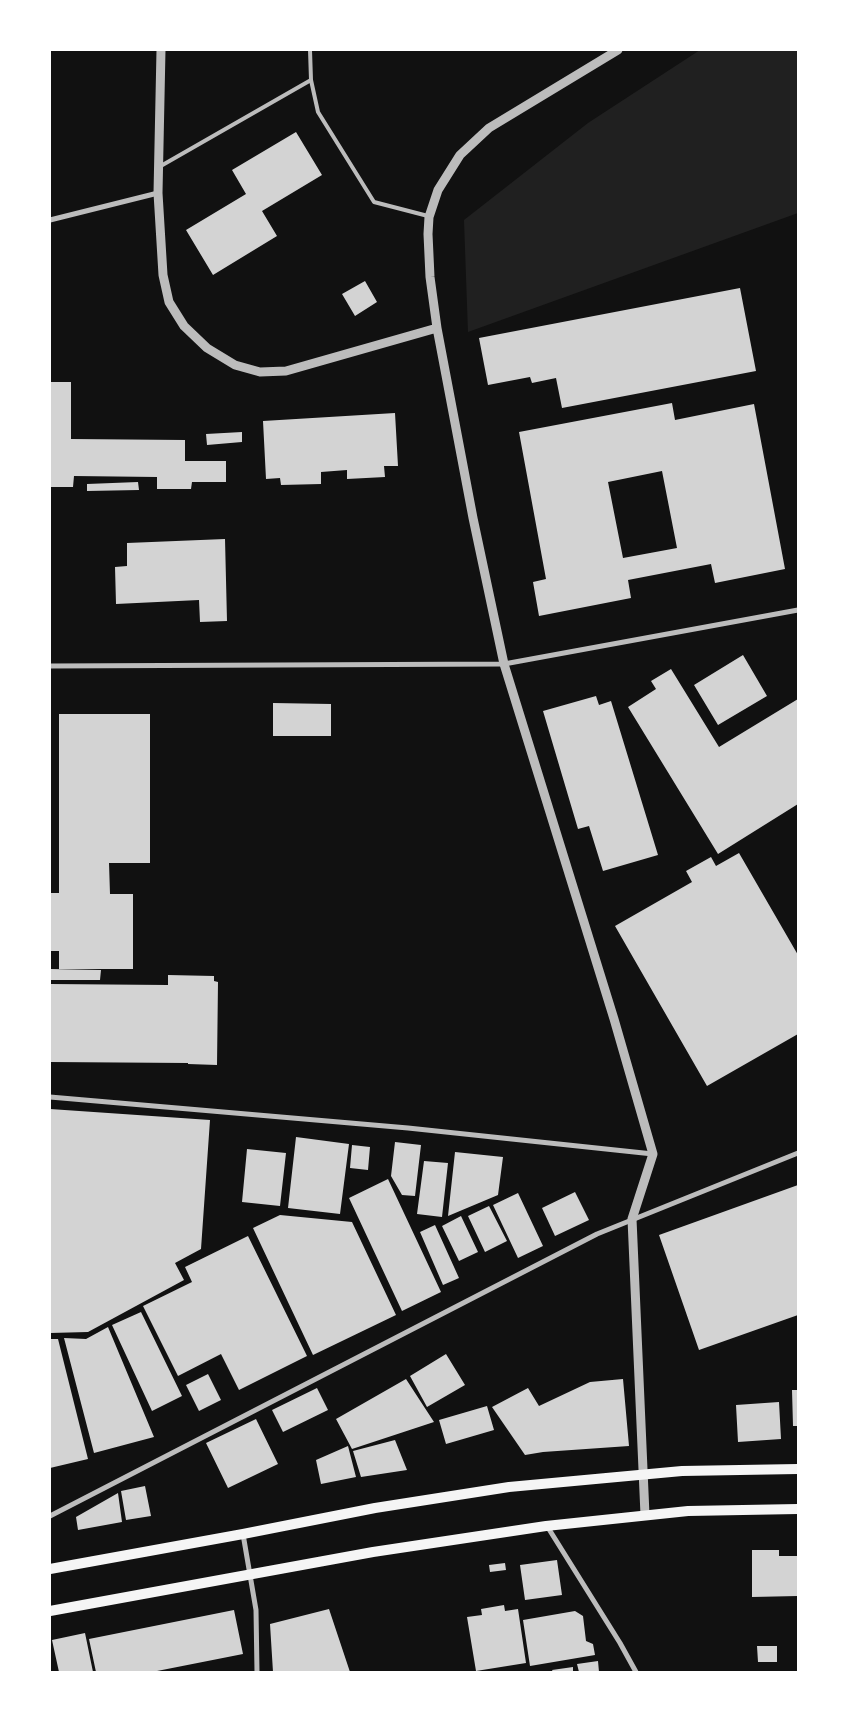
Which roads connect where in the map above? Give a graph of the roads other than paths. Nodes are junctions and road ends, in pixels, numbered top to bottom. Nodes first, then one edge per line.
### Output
1 (161, 50) edge
2 (310, 50) edge
3 (618, 50) edge
4 (311, 80) junction
5 (159, 166) junction
6 (158, 193) junction
7 (429, 217) junction
8 (50, 220) edge
9 (436, 328) junction
10 (798, 610) edge
11 (504, 664) junction
12 (50, 666) edge
13 (50, 1097) edge
14 (798, 1153) edge
15 (653, 1154) junction
16 (632, 1219) junction
17 (798, 1469) edge
18 (643, 1474) junction
19 (798, 1509) edge
20 (646, 1515) junction
21 (50, 1516) edge
22 (546, 1526) junction
23 (243, 1534) junction
24 (50, 1569) edge
25 (250, 1576) junction
26 (50, 1611) edge
27 (257, 1672) edge
28 (636, 1672) edge

1 - 5 street
2 - 4 lane
3 - 7 street
4 - 5 lane
4 - 7 lane
5 - 6 street
6 - 8 street
6 - 9 street
7 - 9 street
9 - 11 street
10 - 11 street
11 - 12 street
11 - 15 street
13 - 15 street
14 - 16 street
15 - 16 street
16 - 18 street
16 - 21 street
17 - 18 main road
18 - 20 street
18 - 23 main road
19 - 20 main road
20 - 22 main road
22 - 25 main road
22 - 28 street
23 - 24 main road
23 - 25 street
25 - 26 main road
25 - 27 street

